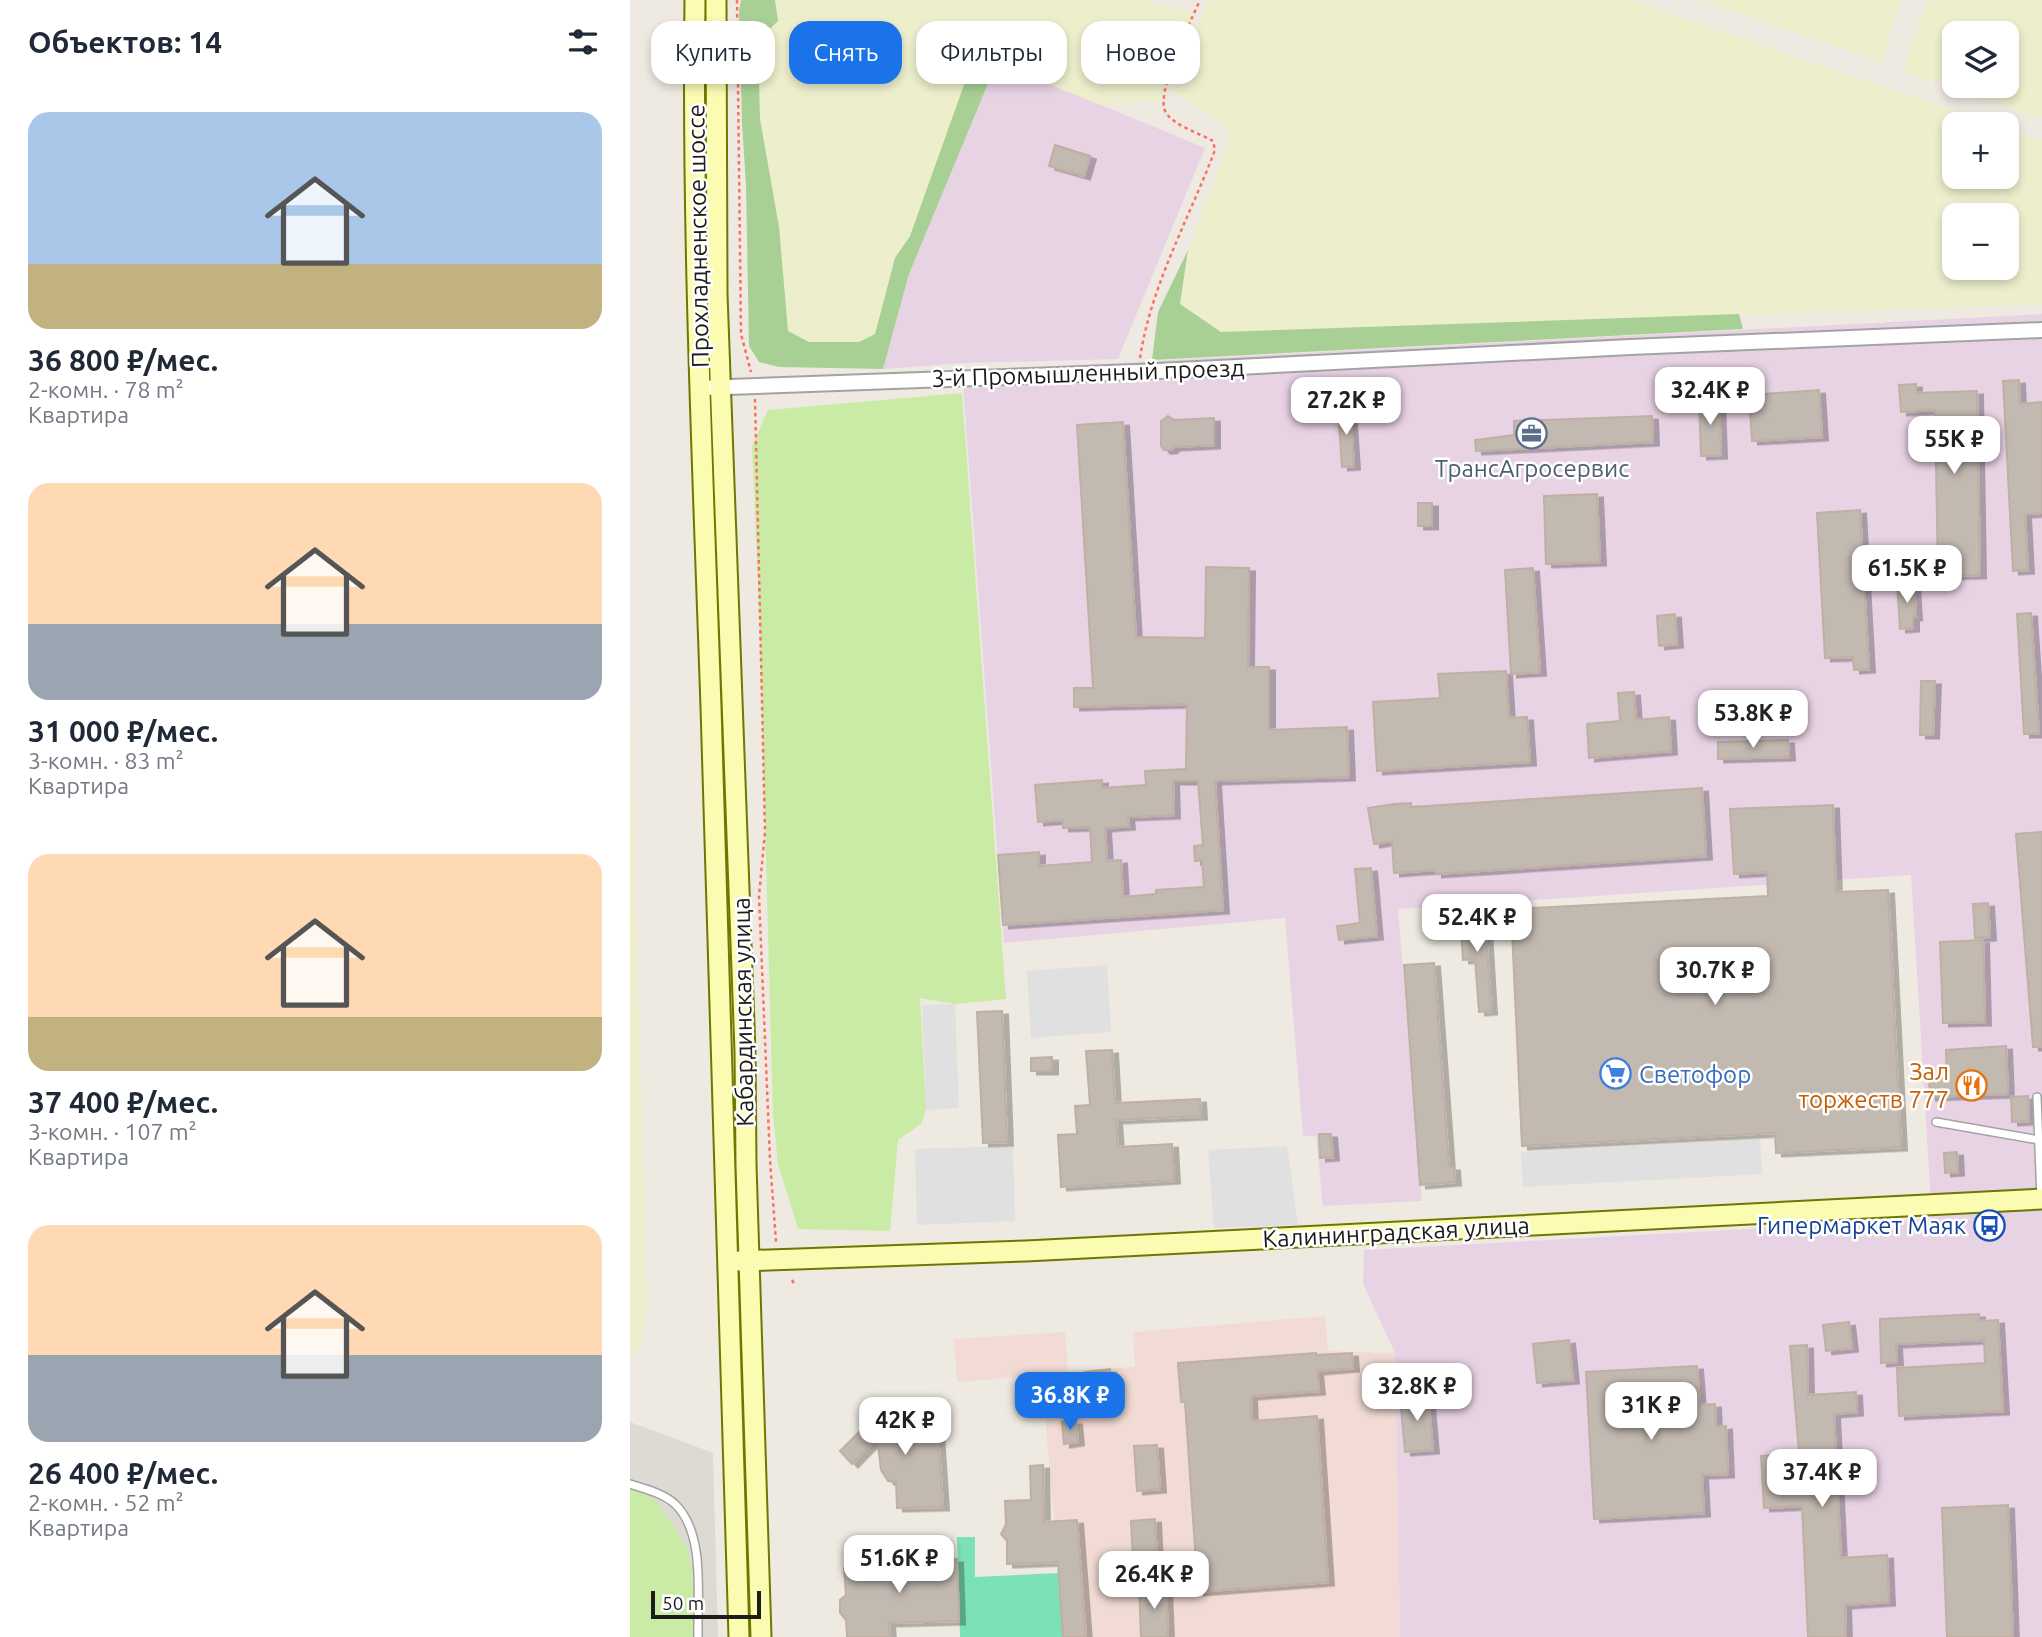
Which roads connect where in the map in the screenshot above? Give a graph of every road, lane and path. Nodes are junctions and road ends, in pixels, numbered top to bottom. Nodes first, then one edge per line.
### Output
1 (695, 0) edge
2 (716, 0) edge
3 (737, 0) edge
4 (1199, 0) edge
5 (2042, 330) edge
6 (1138, 372) junction
7 (754, 386) junction
8 (721, 387) junction
9 (701, 388) junction
10 (2037, 1097) dead end
11 (1936, 1122) dead end
12 (2039, 1140) junction
13 (2042, 1199) edge
14 (776, 1242) dead end
15 (730, 1261) junction
16 (750, 1261) junction
17 (792, 1280) dead end
18 (795, 1285) dead end
19 (630, 1484) edge
20 (698, 1637) edge
21 (739, 1637) edge
22 (761, 1637) edge

1 - 9 main road, Прохладненское шоссе
2 - 8 main road, Прохладненское шоссе
3 - 7 path
4 - 6 path
5 - 6 street, 3-й Промышленный проезд
6 - 7 street, 3-й Промышленный проезд
7 - 8 street, 3-й Промышленный проезд
7 - 14 path
8 - 9 street, 3-й Промышленный проезд
8 - 16 main road, Кабардинская улица
9 - 15 main road, Кабардинская улица
10 - 12 lane
11 - 12 lane
12 - 13 lane
13 - 16 main road, Калининградская улица
15 - 16 main road, Калининградская улица
15 - 21 main road, Кабардинская улица
16 - 22 main road, Кабардинская улица
17 - 18 path
19 - 20 lane

